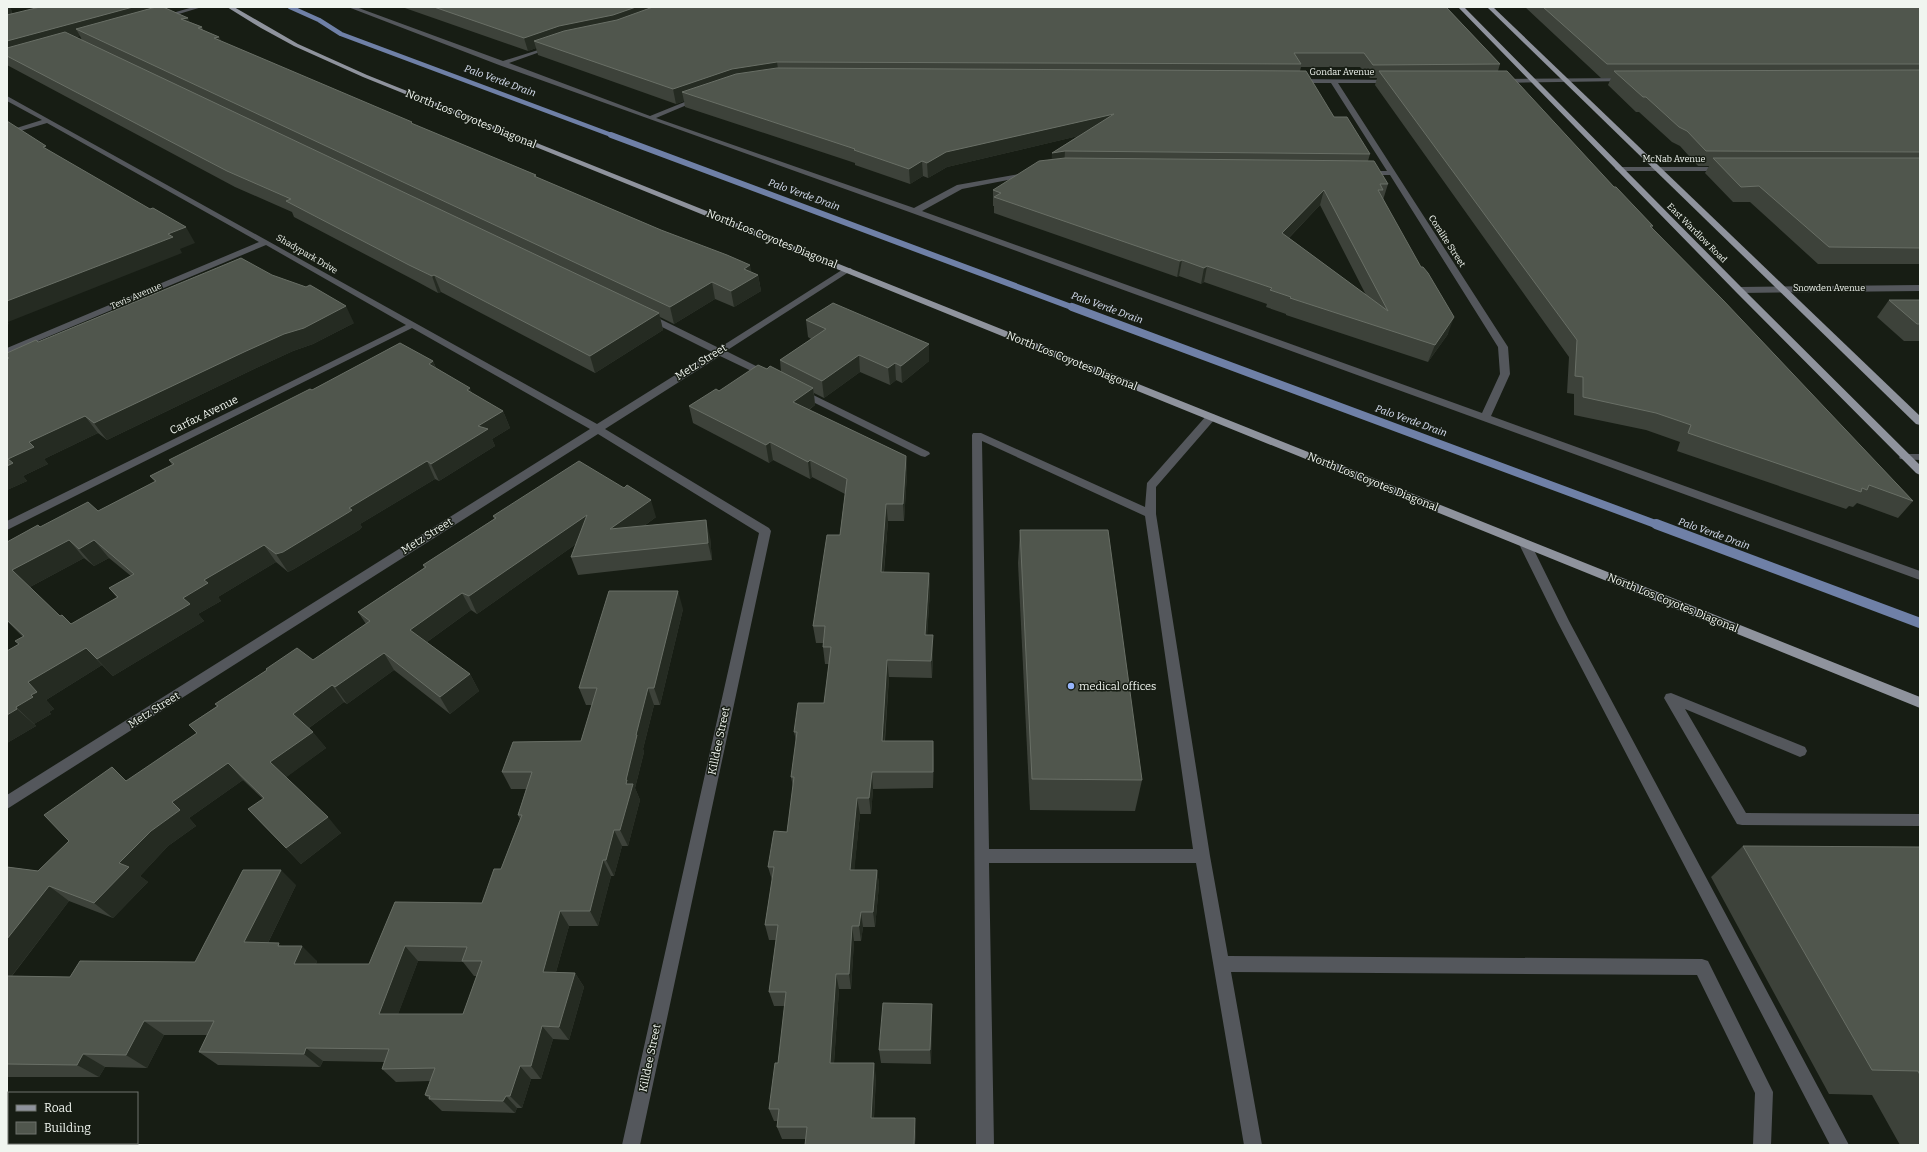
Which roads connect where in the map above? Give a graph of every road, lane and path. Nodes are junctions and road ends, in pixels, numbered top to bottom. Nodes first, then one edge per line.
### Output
1 (199, 7) edge
2 (230, 7) edge
3 (351, 7) edge
4 (1461, 7) edge
5 (1490, 7) edge
6 (154, 20) edge
7 (559, 44) edge
8 (501, 64) junction
9 (1534, 80) junction
10 (1565, 80) junction
11 (1638, 80) edge
12 (1286, 81) edge
13 (1404, 81) edge
14 (1491, 81) edge
15 (1334, 82) junction
16 (707, 95) edge
17 (7, 98) edge
18 (650, 118) junction
19 (48, 121) junction
20 (7, 134) edge
21 (1619, 169) junction
22 (1657, 169) junction
23 (1732, 170) edge
24 (1043, 171) edge
25 (1359, 173) edge
26 (1391, 173) junction
27 (915, 212) junction
28 (266, 242) junction
29 (848, 270) junction
30 (1781, 288) junction
31 (1920, 288) edge
32 (1739, 290) junction
33 (640, 313) edge
34 (412, 325) junction
35 (7, 351) edge
36 (719, 351) junction
37 (776, 379) edge
38 (790, 386) edge
39 (1211, 417) junction
40 (1485, 419) junction
41 (1920, 422) edge
42 (596, 428) junction
43 (925, 454) dead end
44 (1920, 456) edge
45 (1904, 457) junction
46 (1920, 471) edge
47 (1150, 514) junction
48 (7, 526) edge
49 (1525, 544) junction
50 (1920, 576) edge
51 (1920, 703) edge
52 (1800, 751) dead end
53 (7, 803) edge
54 (1920, 820) edge
55 (982, 856) junction
56 (1202, 856) junction
57 (1221, 964) junction
58 (631, 1145) edge
59 (985, 1145) edge
60 (1253, 1145) edge
61 (1762, 1145) edge
62 (1840, 1145) edge

1 - 6 street
2 - 29 main road, North Los Coyotes Diagonal
3 - 8 street
4 - 9 main road, East Wardlow Road
5 - 10 main road, East Wardlow Road
7 - 8 street
8 - 18 street
9 - 10 street
9 - 14 street
9 - 21 main road, East Wardlow Road
10 - 11 street
10 - 22 main road, East Wardlow Road
12 - 15 street, Gondar Avenue
13 - 15 street, Gondar Avenue
15 - 26 street, Coralite Street
16 - 18 street
17 - 19 street, Shadypark Drive
18 - 27 street
19 - 20 street
19 - 28 street, Shadypark Drive
21 - 22 street, McNab Avenue
21 - 32 main road, East Wardlow Road
22 - 23 street, McNab Avenue
22 - 30 main road, East Wardlow Road
24 - 27 street
25 - 26 street
26 - 40 street, Coralite Street
27 - 40 street
28 - 34 street, Shadypark Drive
28 - 35 street, Tevis Avenue
29 - 36 street, Metz Street
29 - 39 main road, North Los Coyotes Diagonal
30 - 31 street, Snowden Avenue
30 - 32 street, Snowden Avenue
30 - 41 main road, East Wardlow Road
32 - 45 main road, East Wardlow Road
33 - 36 street
34 - 42 street, Shadypark Drive
34 - 48 street, Carfax Avenue
36 - 37 street
36 - 42 street, Metz Street
38 - 43 street
39 - 47 street
39 - 49 main road, North Los Coyotes Diagonal
40 - 50 street
42 - 53 street, Metz Street
42 - 58 street, Killdee Street
44 - 45 street
45 - 46 main road, East Wardlow Road
47 - 55 street
47 - 56 street
49 - 51 main road, North Los Coyotes Diagonal
49 - 62 street
52 - 54 street
55 - 56 street
55 - 59 street
56 - 57 street
57 - 60 street
57 - 61 street

